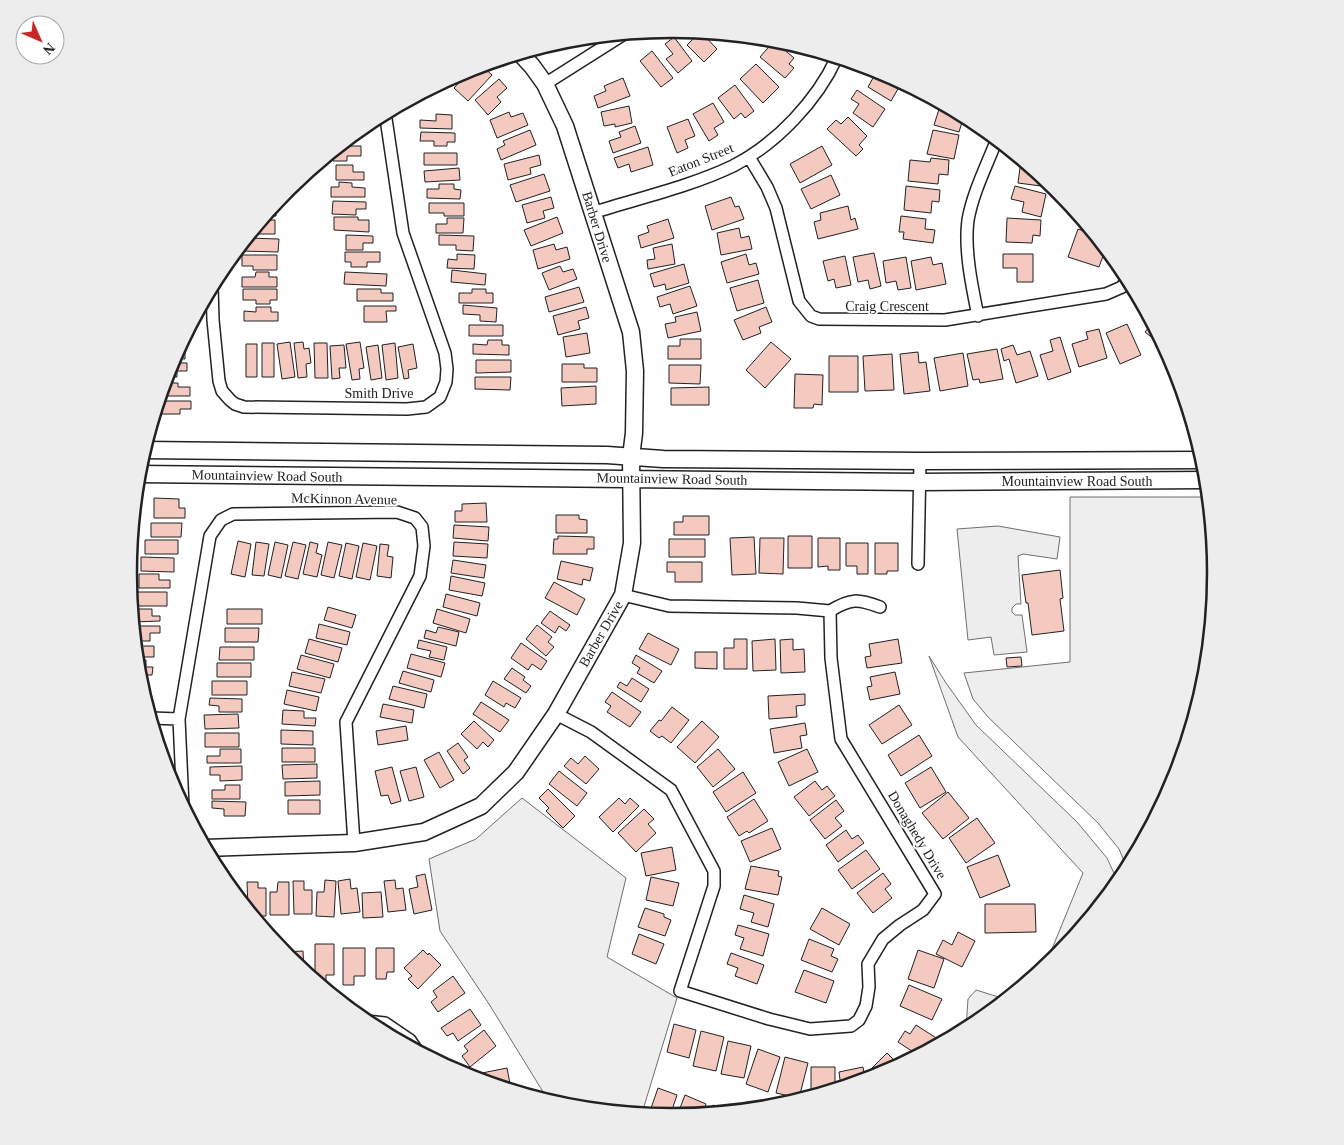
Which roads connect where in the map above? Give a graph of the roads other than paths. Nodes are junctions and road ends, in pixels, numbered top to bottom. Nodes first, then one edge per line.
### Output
1 (613, 41) edge
2 (525, 59) edge
3 (834, 63) edge
4 (545, 84) junction
5 (386, 121) edge
6 (994, 146) edge
7 (749, 157) junction
8 (592, 213) junction
9 (1123, 285) edge
10 (212, 300) edge
11 (978, 316) junction
12 (151, 450) edge
13 (631, 457) junction
14 (1195, 460) edge
15 (920, 461) junction
16 (146, 474) edge
17 (631, 479) junction
18 (1199, 480) edge
19 (920, 482) junction
20 (918, 564) dead end
21 (623, 595) junction
22 (880, 607) dead end
23 (830, 610) junction
24 (556, 714) junction
25 (157, 718) edge
26 (179, 720) junction
27 (182, 786) edge
28 (354, 843) junction
29 (214, 848) edge
30 (384, 1023) edge
31 (404, 1036) edge

1 - 4 street
2 - 4 main road, Barber Drive
3 - 7 street, Eaton Street
4 - 8 main road, Barber Drive
5 - 10 street, Smith Drive
6 - 11 street
7 - 8 street, Eaton Street
7 - 11 street, Craig Crescent
8 - 13 main road, Barber Drive
9 - 11 street, Craig Crescent
12 - 13 main road, Mountainview Road South
13 - 15 main road, Mountainview Road South
13 - 17 main road, Barber Drive
14 - 15 main road, Mountainview Road South
15 - 19 street
16 - 17 main road, Mountainview Road South
17 - 19 main road, Mountainview Road South
17 - 21 main road, Barber Drive
18 - 19 main road, Mountainview Road South
19 - 20 street
21 - 23 street
21 - 24 main road, Barber Drive
22 - 23 street
23 - 24 street, Donaghedy Drive
24 - 28 main road, Barber Drive
25 - 26 street
26 - 27 street, McKinnon Avenue
26 - 28 street, McKinnon Avenue
28 - 29 main road, Barber Drive
30 - 31 street

